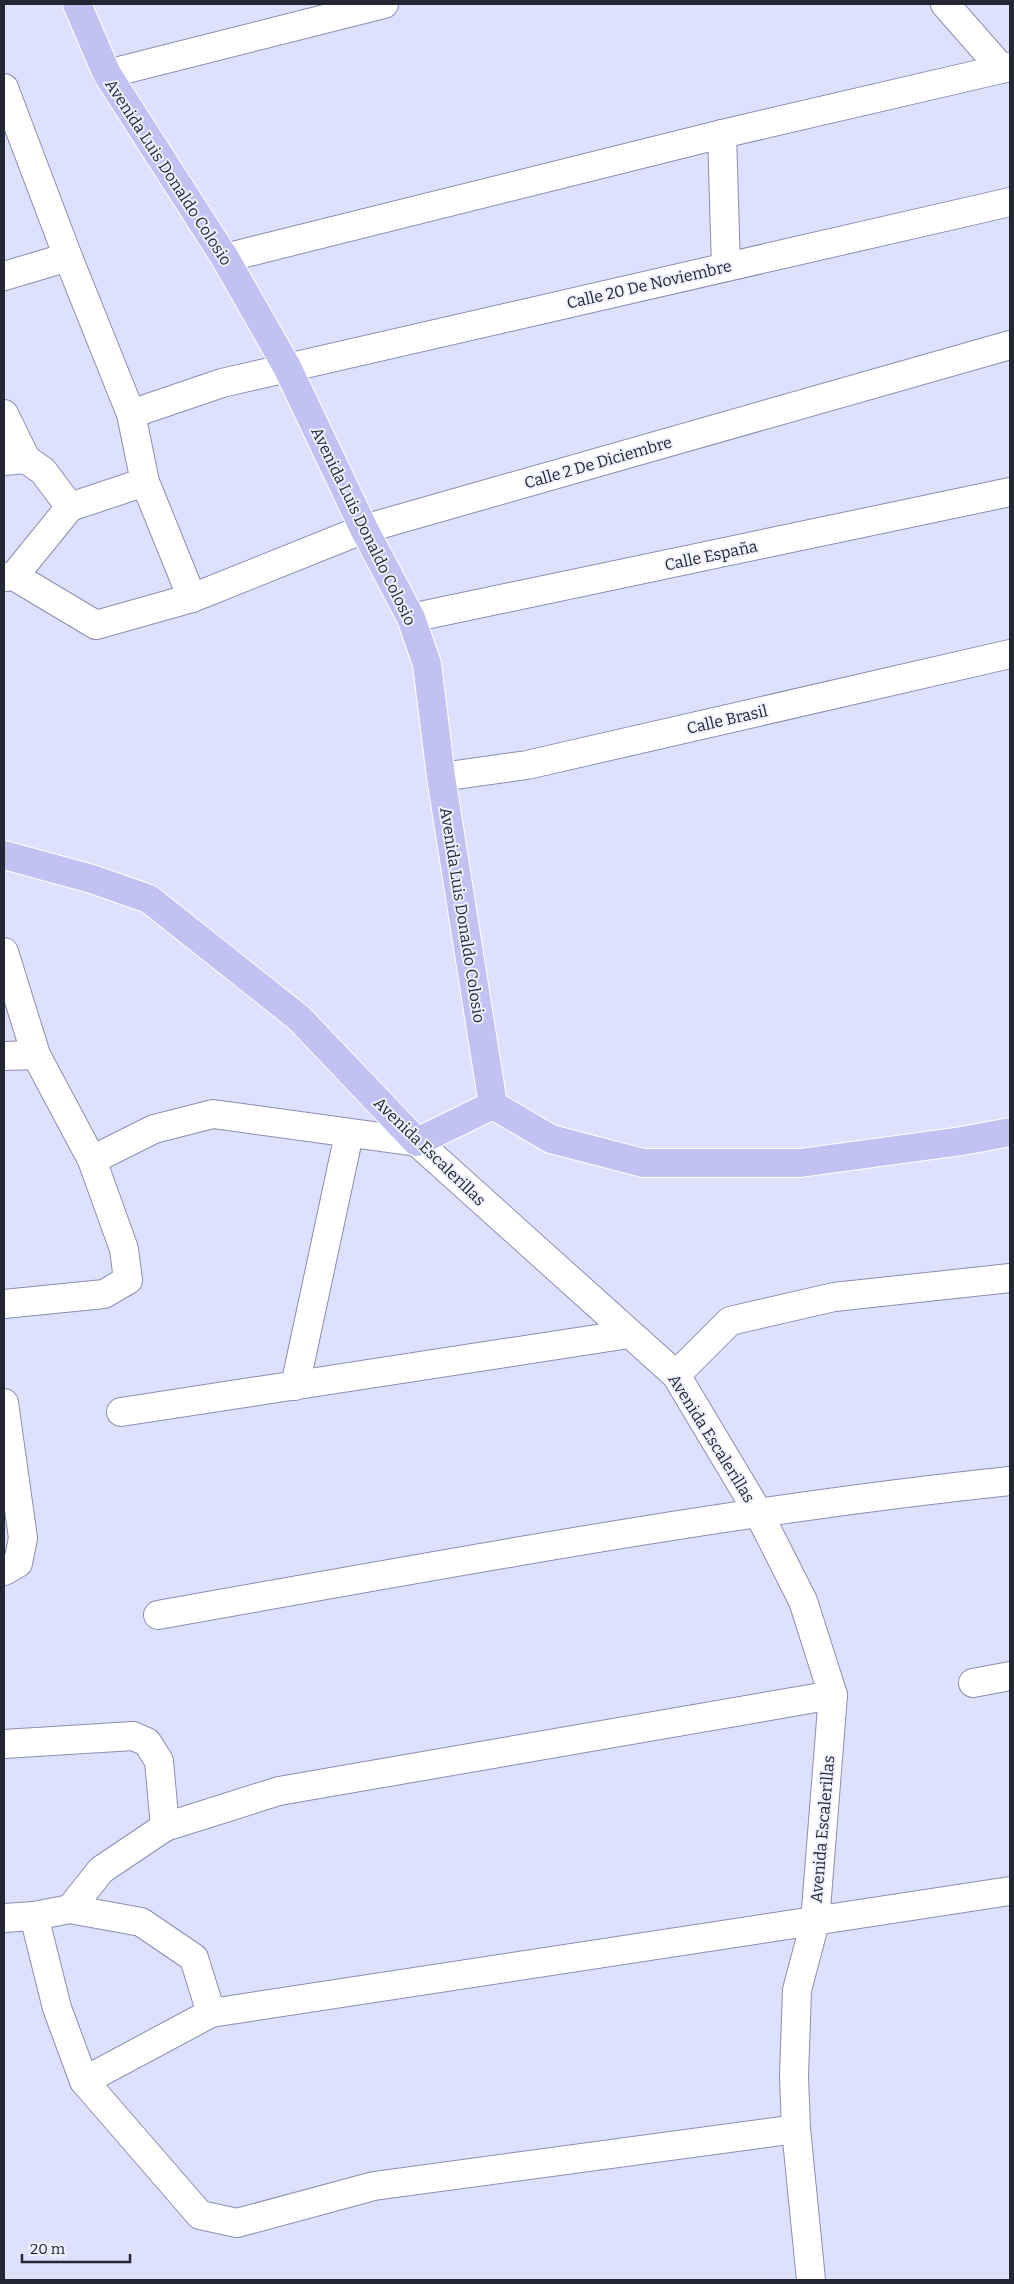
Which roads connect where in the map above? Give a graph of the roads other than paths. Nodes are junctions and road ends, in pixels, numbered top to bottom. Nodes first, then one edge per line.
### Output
1 (77, 4) edge
2 (384, 4) edge
3 (945, 4) edge
4 (1006, 68) edge
5 (107, 74) junction
6 (4, 88) edge
7 (722, 134) junction
8 (1010, 202) edge
9 (68, 257) junction
10 (225, 258) junction
11 (726, 267) junction
12 (4, 276) edge
13 (1010, 345) edge
14 (287, 367) junction
15 (4, 414) edge
16 (131, 414) junction
17 (15, 460) edge
18 (145, 482) junction
19 (1010, 492) edge
20 (70, 506) junction
21 (364, 529) junction
22 (9, 577) edge
23 (192, 598) junction
24 (411, 618) junction
25 (1010, 654) edge
26 (442, 777) junction
27 (4, 855) edge
28 (4, 952) edge
29 (36, 1054) junction
30 (4, 1056) edge
31 (492, 1105) junction
32 (1010, 1132) edge
33 (349, 1134) junction
34 (417, 1142) junction
35 (92, 1160) junction
36 (1010, 1278) edge
37 (4, 1304) edge
38 (629, 1334) junction
39 (676, 1375) junction
40 (295, 1386) junction
41 (4, 1403) edge
42 (121, 1412) dead end
43 (1010, 1481) edge
44 (758, 1512) junction
45 (4, 1571) edge
46 (158, 1615) dead end
47 (1010, 1676) edge
48 (973, 1683) dead end
49 (834, 1695) junction
50 (4, 1744) edge
51 (165, 1827) junction
52 (1010, 1891) edge
53 (70, 1909) junction
54 (34, 1916) junction
55 (4, 1918) edge
56 (815, 1922) junction
57 (211, 2013) junction
58 (84, 2081) junction
59 (796, 2128) junction
60 (811, 2280) edge

1 - 5 main road, Avenida Luis Donaldo Colosio
2 - 5 street
3 - 4 street
4 - 7 street
5 - 10 main road, Avenida Luis Donaldo Colosio
6 - 9 street
7 - 10 street
7 - 11 street
8 - 11 street, Calle 20 De Noviembre
9 - 12 street
9 - 16 street
10 - 14 main road, Avenida Luis Donaldo Colosio
11 - 14 street, Calle 20 De Noviembre
13 - 21 street, Calle 2 De Diciembre
14 - 16 street, Calle 20 De Noviembre
14 - 21 main road, Avenida Luis Donaldo Colosio
15 - 17 street
16 - 18 street
17 - 20 street
18 - 20 street
18 - 23 street
19 - 24 street, Calle España
20 - 22 street
21 - 23 street, Calle 2 De Diciembre
21 - 24 main road, Avenida Luis Donaldo Colosio
22 - 23 street, Calle 2 De Diciembre
24 - 26 main road, Avenida Luis Donaldo Colosio
25 - 26 street, Calle Brasil
26 - 31 main road, Avenida Luis Donaldo Colosio
27 - 34 main road, Avenida Escalerillas
28 - 29 street
29 - 30 street
29 - 35 street
31 - 32 main road
31 - 34 main road
33 - 34 street
33 - 35 street
33 - 40 street
34 - 38 street, Avenida Escalerillas
35 - 37 street
36 - 39 street
38 - 39 street, Avenida Escalerillas
38 - 40 street
39 - 44 street, Avenida Escalerillas
40 - 42 street
41 - 45 street
43 - 44 street
44 - 46 street
44 - 49 street, Avenida Escalerillas
47 - 48 street
49 - 51 street
49 - 56 street, Avenida Escalerillas
50 - 51 street
51 - 53 street
52 - 56 street
53 - 54 street
53 - 57 street
54 - 55 street
54 - 58 street
56 - 57 street
56 - 59 street, Avenida Escalerillas
57 - 58 street
58 - 59 street
59 - 60 street, Avenida Escalerillas

